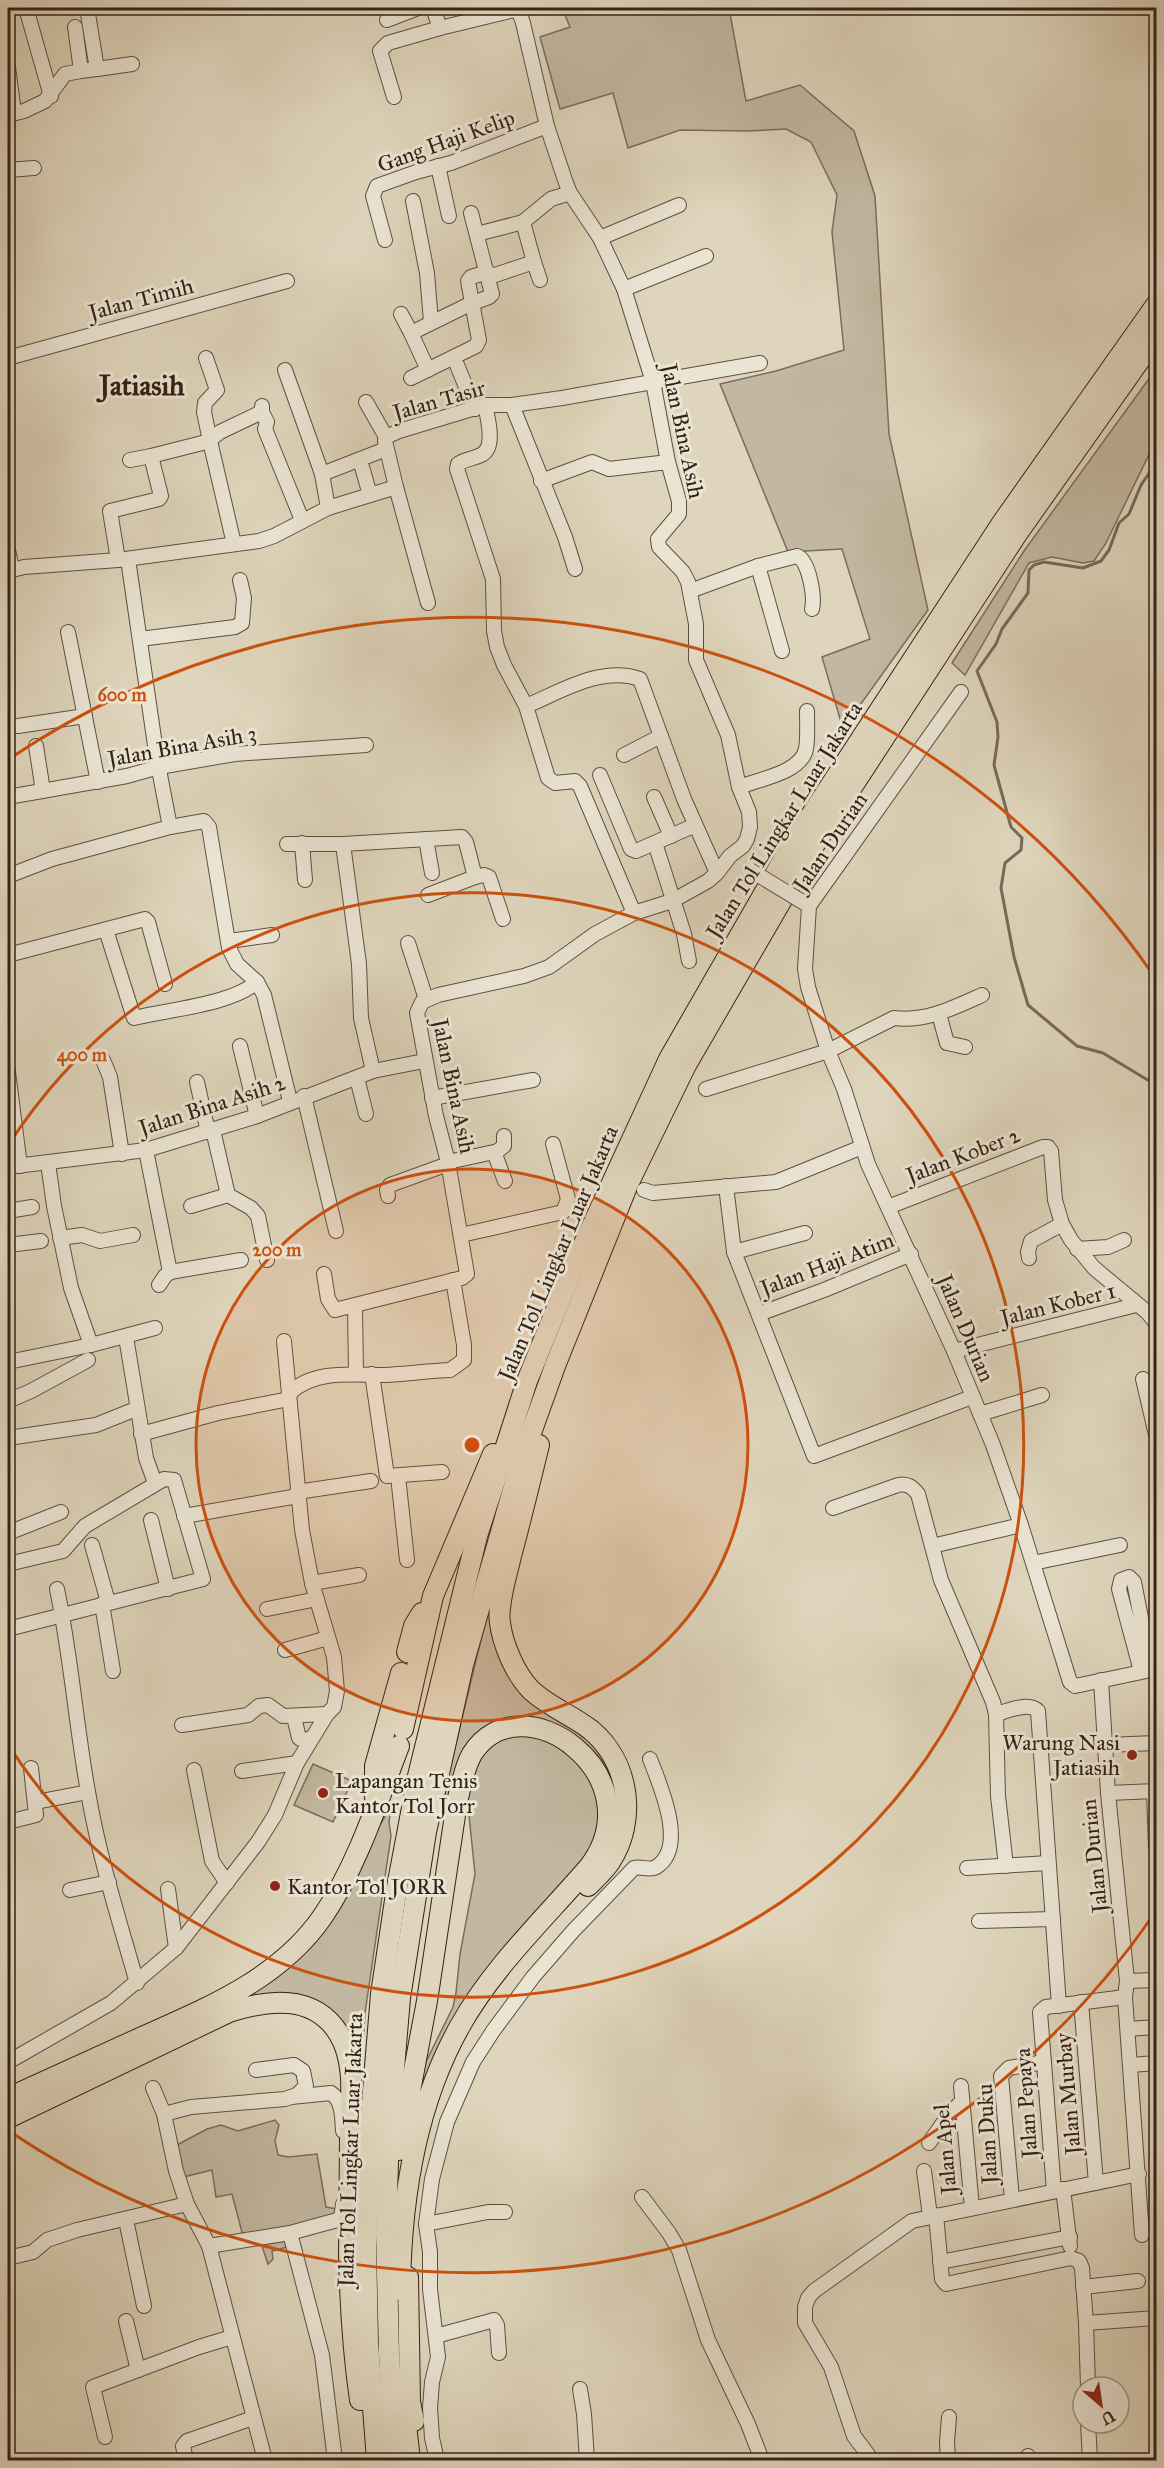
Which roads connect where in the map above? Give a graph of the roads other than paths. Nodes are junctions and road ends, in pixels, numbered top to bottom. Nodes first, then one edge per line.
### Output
1 (26, 8) edge
2 (87, 8) edge
3 (418, 8) edge
4 (433, 8) edge
5 (387, 20) dead end
6 (75, 27) dead end
7 (440, 28) junction
8 (132, 64) dead end
9 (8, 67) edge
10 (97, 69) junction
11 (81, 71) junction
12 (51, 96) junction
13 (394, 97) dead end
14 (11, 114) edge
15 (547, 126) junction
16 (438, 166) junction
17 (34, 168) dead end
18 (8, 170) edge
19 (570, 193) junction
20 (413, 201) dead end
21 (679, 206) dead end
22 (471, 213) dead end
23 (449, 216) dead end
24 (523, 222) junction
25 (477, 234) junction
26 (600, 238) junction
27 (385, 240) dead end
28 (706, 256) dead end
29 (534, 262) junction
30 (488, 274) junction
31 (540, 280) dead end
32 (286, 281) dead end
33 (624, 289) junction
34 (472, 303) junction
35 (1156, 305) edge
36 (402, 314) dead end
37 (431, 322) junction
38 (411, 333) junction
39 (1156, 337) edge
40 (8, 358) edge
41 (206, 358) dead end
42 (760, 363) dead end
43 (457, 365) dead end
44 (285, 370) dead end
45 (428, 370) junction
46 (411, 378) dead end
47 (653, 382) junction
48 (366, 402) dead end
49 (512, 405) junction
50 (480, 407) junction
51 (210, 440) junction
52 (386, 443) junction
53 (151, 456) junction
54 (129, 460) dead end
55 (668, 462) junction
56 (362, 467) dead end
57 (322, 474) junction
58 (541, 481) junction
59 (396, 487) junction
60 (370, 495) junction
61 (328, 508) junction
62 (303, 520) junction
63 (234, 544) junction
64 (8, 550) edge
65 (123, 560) junction
66 (758, 566) junction
67 (575, 569) dead end
68 (10, 570) edge
69 (240, 580) dead end
70 (690, 591) junction
71 (428, 603) dead end
72 (812, 609) dead end
73 (68, 632) dead end
74 (140, 639) junction
75 (782, 651) dead end
76 (961, 692) dead end
77 (526, 706) junction
78 (807, 711) dead end
79 (85, 716) junction
80 (18, 726) dead end
81 (661, 736) junction
82 (366, 745) dead end
83 (36, 746) dead end
84 (624, 755) dead end
85 (159, 767) junction
86 (600, 775) dead end
87 (98, 782) junction
88 (739, 787) junction
89 (43, 791) junction
90 (8, 797) edge
91 (654, 797) dead end
92 (170, 827) junction
93 (691, 827) dead end
94 (671, 836) junction
95 (426, 839) junction
96 (302, 843) junction
97 (655, 843) junction
98 (287, 844) dead end
99 (343, 844) junction
100 (730, 856) junction
101 (432, 873) dead end
102 (717, 873) junction
103 (8, 876) edge
104 (475, 877) junction
105 (305, 880) dead end
106 (428, 896) dead end
107 (672, 901) junction
108 (808, 905) junction
109 (634, 913) junction
110 (503, 919) dead end
111 (106, 930) junction
112 (272, 935) dead end
113 (229, 940) junction
114 (408, 943) dead end
115 (8, 955) edge
116 (689, 960) dead end
117 (257, 981) junction
118 (165, 984) dead end
119 (982, 995) dead end
120 (426, 999) junction
121 (939, 1014) junction
122 (240, 1046) dead end
123 (965, 1047) dead end
124 (828, 1051) junction
125 (103, 1060) dead end
126 (424, 1060) junction
127 (374, 1071) junction
128 (8, 1072) edge
129 (357, 1078) junction
130 (533, 1080) dead end
131 (197, 1082) dead end
132 (706, 1089) dead end
133 (304, 1096) junction
134 (432, 1098) junction
135 (290, 1101) junction
136 (366, 1114) dead end
137 (256, 1116) junction
138 (211, 1131) junction
139 (504, 1136) dead end
140 (553, 1144) dead end
141 (862, 1147) junction
142 (146, 1150) junction
143 (495, 1153) junction
144 (122, 1154) junction
145 (48, 1163) junction
146 (448, 1163) junction
147 (14, 1166) edge
148 (505, 1181) dead end
149 (726, 1186) junction
150 (644, 1190) dead end
151 (228, 1195) junction
152 (388, 1196) dead end
153 (191, 1206) dead end
154 (32, 1207) dead end
155 (888, 1207) junction
156 (8, 1211) edge
157 (1062, 1224) junction
158 (336, 1231) dead end
159 (805, 1233) dead end
160 (133, 1235) dead end
161 (461, 1235) junction
162 (60, 1238) junction
163 (1124, 1240) dead end
164 (41, 1241) dead end
165 (8, 1245) edge
166 (1077, 1249) junction
167 (734, 1252) junction
168 (911, 1254) junction
169 (1029, 1258) dead end
170 (241, 1260) dead end
171 (267, 1260) dead end
172 (170, 1272) junction
173 (324, 1274) dead end
174 (159, 1285) dead end
175 (454, 1285) junction
176 (1136, 1305) junction
177 (361, 1306) junction
178 (759, 1314) junction
179 (1156, 1323) edge
180 (155, 1328) dead end
181 (126, 1337) junction
182 (284, 1341) dead end
183 (91, 1346) junction
184 (954, 1351) junction
185 (88, 1360) dead end
186 (8, 1362) edge
187 (555, 1366) junction
188 (356, 1373) junction
189 (372, 1374) junction
190 (1143, 1379) dead end
191 (527, 1381) junction
192 (1042, 1395) dead end
193 (290, 1396) junction
194 (972, 1397) junction
195 (8, 1401) edge
196 (136, 1409) junction
197 (980, 1414) junction
198 (141, 1434) junction
199 (1156, 1435) edge
200 (8, 1438) edge
201 (442, 1472) dead end
202 (398, 1476) junction
203 (371, 1481) dead end
204 (155, 1483) junction
205 (298, 1494) junction
206 (833, 1508) dead end
207 (61, 1512) dead end
208 (184, 1516) junction
209 (151, 1520) dead end
210 (1021, 1525) junction
211 (8, 1533) edge
212 (92, 1545) dead end
213 (1120, 1545) dead end
214 (932, 1546) junction
215 (407, 1560) dead end
216 (1033, 1563) junction
217 (8, 1564) edge
218 (359, 1575) dead end
219 (312, 1583) junction
220 (57, 1589) dead end
221 (168, 1589) junction
222 (433, 1596) junction
223 (317, 1599) junction
224 (105, 1603) junction
225 (267, 1609) dead end
226 (62, 1614) junction
227 (8, 1628) edge
228 (328, 1638) junction
229 (285, 1650) dead end
230 (407, 1652) dead end
231 (1150, 1670) edge
232 (113, 1671) dead end
233 (401, 1673) dead end
234 (1101, 1680) junction
235 (327, 1714) junction
236 (996, 1714) junction
237 (294, 1716) junction
238 (182, 1725) dead end
239 (312, 1738) junction
240 (1156, 1743) edge
241 (1106, 1745) junction
242 (650, 1759) dead end
243 (297, 1763) junction
244 (31, 1768) dead end
245 (194, 1770) dead end
246 (242, 1771) dead end
247 (1155, 1791) edge
248 (88, 1792) junction
249 (1108, 1793) junction
250 (36, 1802) junction
251 (376, 1806) junction
252 (8, 1821) edge
253 (1156, 1847) edge
254 (1048, 1863) junction
255 (1006, 1866) junction
256 (967, 1868) dead end
257 (109, 1882) junction
258 (227, 1883) junction
259 (168, 1889) dead end
260 (70, 1890) dead end
261 (1053, 1919) junction
262 (979, 1921) dead end
263 (176, 1948) junction
264 (1156, 1980) edge
265 (1127, 1981) junction
266 (136, 1983) junction
267 (1125, 1998) junction
268 (1081, 2002) junction
269 (1059, 2006) junction
270 (1156, 2027) edge
271 (1128, 2029) junction
272 (8, 2062) edge
273 (1044, 2062) junction
274 (1156, 2063) edge
275 (1131, 2065) junction
276 (256, 2070) dead end
277 (961, 2086) dead end
278 (153, 2088) dead end
279 (291, 2097) junction
280 (8, 2098) edge
281 (961, 2102) junction
282 (164, 2114) junction
283 (8, 2118) edge
284 (929, 2143) dead end
285 (924, 2171) dead end
286 (1138, 2174) junction
287 (1096, 2183) junction
288 (1058, 2190) junction
289 (642, 2197) dead end
290 (1012, 2199) junction
291 (187, 2204) junction
292 (972, 2208) junction
293 (505, 2212) dead end
294 (933, 2215) junction
295 (126, 2220) junction
296 (426, 2224) junction
297 (386, 2231) junction
298 (290, 2233) junction
299 (1142, 2235) dead end
300 (1070, 2237) junction
301 (209, 2246) junction
302 (8, 2258) edge
303 (1071, 2258) junction
304 (940, 2262) junction
305 (1138, 2281) dead end
306 (1083, 2287) junction
307 (144, 2306) dead end
308 (1156, 2318) edge
309 (126, 2321) dead end
310 (1086, 2323) junction
311 (436, 2336) junction
312 (232, 2337) junction
313 (499, 2354) dead end
314 (138, 2370) junction
315 (1088, 2375) edge
316 (580, 2389) dead end
317 (949, 2417) dead end
318 (253, 2418) junction
319 (1089, 2435) edge
320 (105, 2437) dead end
321 (186, 2460) edge
322 (265, 2460) edge
323 (335, 2460) edge
324 (376, 2460) edge
325 (395, 2460) edge
326 (410, 2460) edge
327 (423, 2460) edge
328 (437, 2460) edge
329 (586, 2460) edge
330 (762, 2460) edge
331 (872, 2460) edge
332 (948, 2460) edge
333 (1090, 2460) edge

1 - 12 street
2 - 10 street
3 - 5 street
4 - 7 street
6 - 11 street
7 - 13 street, Jalan Bina Asih
7 - 15 street, Jalan Bina Asih
8 - 10 street
9 - 14 street
10 - 11 street
11 - 12 street
12 - 14 street
15 - 16 street, Gang Haji Kelip
15 - 19 street, Jalan Bina Asih
16 - 23 street
16 - 27 street, Gang Haji Kelip
17 - 18 street
19 - 24 street
19 - 26 street, Jalan Bina Asih
20 - 37 street
21 - 26 street
22 - 25 street
24 - 25 street
24 - 29 street
25 - 30 street
26 - 33 street, Jalan Bina Asih
28 - 33 street
29 - 30 street
29 - 31 street
30 - 34 street
30 - 34 street
32 - 40 street, Jalan Timih
33 - 47 street, Jalan Bina Asih
34 - 37 street
34 - 45 street
35 - 191 highway, Jalan Tol Lingkar Luar Jakarta
36 - 38 street
37 - 38 street
38 - 45 street
39 - 187 highway, Jalan Tol Lingkar Luar Jakarta
41 - 51 street
42 - 47 street, Jalan Tasir
43 - 50 street
44 - 57 street
45 - 46 street
47 - 49 street, Jalan Tasir
47 - 55 street, Jalan Bina Asih
48 - 52 street
49 - 50 street, Jalan Tasir
49 - 58 street
50 - 52 street, Jalan Tasir
50 - 77 street
51 - 53 street
51 - 62 street
51 - 63 street
52 - 57 street
52 - 59 street, Jalan Tasir
53 - 54 street
53 - 65 street
55 - 58 street
55 - 70 street, Jalan Bina Asih
56 - 60 street
57 - 61 street
58 - 67 street
59 - 60 street
59 - 71 street, Jalan Tasir
60 - 61 street
61 - 62 street
62 - 63 street
63 - 65 street
64 - 68 street
65 - 68 street
65 - 74 street
66 - 70 street
66 - 72 street
66 - 75 street
69 - 74 street
70 - 88 street, Jalan Bina Asih
73 - 79 street
74 - 85 street
76 - 108 street, Jalan Durian
77 - 81 street
77 - 109 street
78 - 88 street
79 - 80 street
79 - 87 street
81 - 84 street
81 - 102 street
82 - 85 street, Jalan Bina Asih 3
83 - 89 street
85 - 87 street, Jalan Bina Asih 3
85 - 92 street
86 - 97 street
87 - 89 street, Jalan Bina Asih 3
88 - 100 street, Jalan Bina Asih
89 - 90 street, Jalan Bina Asih 3
91 - 94 street
92 - 103 street
92 - 113 street
93 - 94 street
94 - 97 street
95 - 99 street
95 - 101 street
95 - 104 street
96 - 98 street
96 - 99 street
96 - 105 street
97 - 107 street
99 - 127 street
100 - 102 street, Jalan Bina Asih
100 - 108 street, bridge
102 - 107 street, Jalan Bina Asih
104 - 106 street
104 - 110 street
107 - 109 street, Jalan Bina Asih
107 - 116 street
108 - 124 street, Jalan Durian
109 - 120 street, Jalan Bina Asih
111 - 115 street
111 - 117 street
111 - 118 street
112 - 113 street
113 - 117 street
114 - 120 street
117 - 135 street
119 - 121 street
120 - 126 street, Jalan Bina Asih
121 - 123 street
121 - 124 street
122 - 137 street
124 - 132 street
124 - 141 street, Jalan Durian
125 - 144 street
126 - 127 street, Jalan Bina Asih 2
126 - 134 street, Jalan Bina Asih
127 - 129 street, Jalan Bina Asih 2
128 - 147 street
129 - 133 street, Jalan Bina Asih 2
129 - 136 street
130 - 134 street
131 - 138 street
133 - 135 street, Jalan Bina Asih 2
133 - 158 street
134 - 146 street, Jalan Bina Asih
135 - 137 street, Jalan Bina Asih 2
137 - 138 street, Jalan Bina Asih 2
138 - 142 street, Jalan Bina Asih 2
138 - 151 street
139 - 143 street
140 - 161 street
141 - 149 street
141 - 155 street, Jalan Durian
142 - 144 street, Jalan Bina Asih 2
142 - 172 street
143 - 146 street
143 - 148 street
144 - 145 street, Jalan Bina Asih 2
145 - 147 street, Jalan Bina Asih 2
145 - 162 street
146 - 152 street
146 - 161 street, Jalan Bina Asih
149 - 150 street
149 - 167 street
151 - 153 street
151 - 171 street
154 - 156 street
155 - 157 street, Jalan Kober 2
155 - 168 street, Jalan Durian
157 - 166 street
157 - 169 street
159 - 167 street
160 - 162 street
161 - 175 street, Jalan Bina Asih
162 - 183 street
163 - 166 street
164 - 165 street
166 - 176 street
167 - 178 street
168 - 178 street, Jalan Haji Atim
168 - 184 street, Jalan Durian
170 - 172 street
172 - 174 street
173 - 177 street
175 - 177 street
175 - 189 street
176 - 179 street
176 - 184 street, Jalan Kober 1
177 - 188 street
178 - 194 street
180 - 181 street
181 - 183 street
181 - 196 street
182 - 193 street
183 - 186 street
184 - 194 street, Jalan Durian
185 - 195 street
187 - 297 highway, Jalan Tol Lingkar Luar Jakarta
187 - 327 highway
188 - 189 street
188 - 193 street
189 - 202 street
190 - 199 street
191 - 222 highway
191 - 324 highway, Jalan Tol Lingkar Luar Jakarta
192 - 197 street
193 - 198 street
193 - 205 street
194 - 197 street, Jalan Durian
196 - 198 street
196 - 200 street
197 - 210 street, Jalan Durian
198 - 204 street
201 - 202 street
202 - 215 street
203 - 205 street
204 - 208 street
204 - 217 street
205 - 208 street
205 - 219 street
206 - 214 street
207 - 211 street
208 - 221 street
209 - 221 street
210 - 214 street
210 - 216 street, Jalan Durian
212 - 224 street
213 - 216 street
214 - 236 street
216 - 234 street, Jalan Durian
218 - 219 street
219 - 223 street
220 - 226 street
221 - 224 street
222 - 230 highway
222 - 251 highway
223 - 225 street
223 - 228 street
224 - 226 street
224 - 232 street
226 - 227 street
226 - 248 street
228 - 229 street
228 - 235 street
231 - 231 street
231 - 234 street
233 - 251 highway
234 - 241 street, Jalan Durian
235 - 237 street
235 - 239 street
236 - 254 street
236 - 255 street
237 - 238 street
237 - 239 street
239 - 243 street
240 - 241 street
241 - 249 street, Jalan Durian
242 - 296 street
243 - 246 street
243 - 258 street
244 - 250 street
245 - 258 street
247 - 249 street
247 - 253 street
248 - 250 street
248 - 257 street
249 - 265 street, Jalan Durian
250 - 252 street
251 - 280 highway
254 - 255 street
254 - 261 street
255 - 256 street
257 - 260 street
257 - 266 street
258 - 263 street
259 - 263 street
261 - 262 street
261 - 269 street
263 - 266 street
264 - 265 street
265 - 267 street, Jalan Durian
266 - 272 street
267 - 268 street
267 - 271 street, Jalan Durian
268 - 269 street
268 - 287 street, Jalan Murbay
269 - 273 street, Jalan Pepaya
270 - 271 street
271 - 275 street, Jalan Durian
273 - 288 street, Jalan Pepaya
273 - 290 street, Jalan Duku
274 - 275 street
275 - 286 street, Jalan Durian
276 - 279 street
277 - 281 street, Jalan Apel
278 - 282 street
279 - 282 street
279 - 298 street
281 - 284 street
281 - 292 street, Jalan Apel
282 - 291 street
283 - 324 highway
285 - 294 street
286 - 287 street
286 - 299 street, Jalan Durian
287 - 288 street
288 - 290 street
288 - 300 street, Jalan Pepaya
289 - 330 street
290 - 292 street
291 - 295 street
291 - 301 street
292 - 294 street
293 - 296 street
294 - 304 street
294 - 331 street
295 - 302 street
295 - 307 street
296 - 311 street
297 - 325 highway, Jalan Tol Lingkar Luar Jakarta
297 - 326 highway
298 - 301 street
298 - 323 street
300 - 303 street, Jalan Pepaya
300 - 304 street
301 - 312 street
303 - 304 street
303 - 306 street
305 - 306 street
306 - 310 street
308 - 310 street
309 - 314 street
310 - 315 street
311 - 313 street
311 - 328 street
312 - 314 street
312 - 318 street
314 - 320 street
316 - 329 street
317 - 332 street
318 - 321 street
318 - 322 street
319 - 333 street

